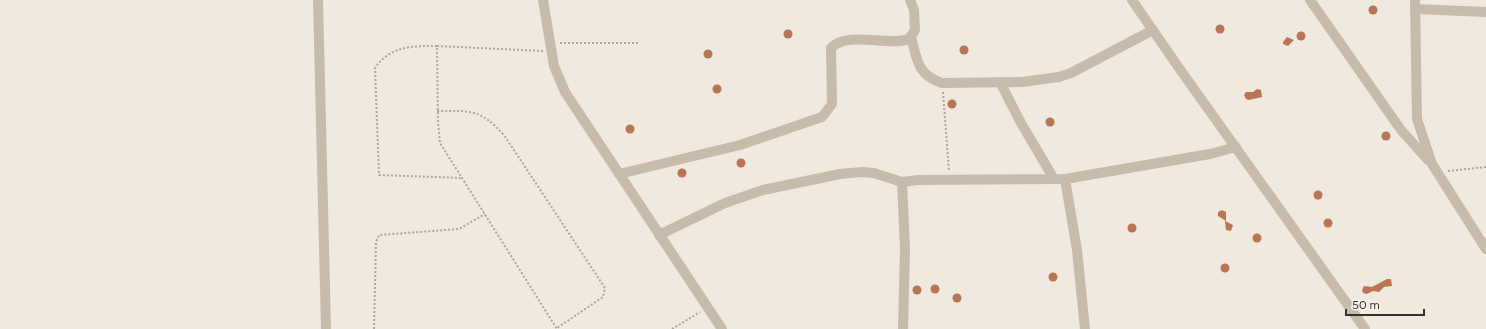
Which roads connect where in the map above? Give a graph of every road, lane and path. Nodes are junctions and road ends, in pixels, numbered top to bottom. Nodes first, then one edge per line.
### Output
1 (318, 0) edge
2 (543, 0) edge
3 (910, 0) edge
4 (1132, 0) edge
5 (1310, 0) edge
6 (1415, 4) edge
7 (1486, 12) edge
8 (1153, 30) junction
9 (911, 37) junction
10 (638, 43) dead end
11 (437, 46) junction
12 (551, 47) junction
13 (1000, 82) junction
14 (942, 83) junction
15 (438, 111) junction
16 (1236, 147) junction
17 (1486, 167) edge
18 (1435, 168) junction
19 (619, 174) junction
20 (462, 178) junction
21 (1065, 178) junction
22 (950, 179) junction
23 (1054, 179) junction
24 (902, 182) junction
25 (484, 214) junction
26 (659, 235) junction
27 (1486, 249) edge
28 (708, 307) junction
29 (326, 329) edge
30 (374, 329) edge
31 (557, 329) edge
32 (672, 329) edge
33 (722, 329) edge
34 (904, 329) edge
35 (1085, 329) edge
36 (1365, 329) edge

1 - 29 street
2 - 12 street
3 - 9 street
4 - 8 street
5 - 18 street
6 - 7 street
6 - 18 street
8 - 13 street
8 - 16 street
9 - 14 street
9 - 19 street
10 - 12 path
11 - 12 path
11 - 15 path
11 - 20 path
12 - 19 street
13 - 14 street
13 - 23 street
14 - 22 path
15 - 20 path
15 - 31 path
16 - 21 street
16 - 36 street
17 - 18 path
18 - 27 street
19 - 26 street
20 - 25 path
21 - 23 street
21 - 35 street
22 - 23 street
22 - 24 street
24 - 26 street
24 - 34 street
25 - 30 path
25 - 31 path
26 - 28 street
28 - 32 path
28 - 33 street

